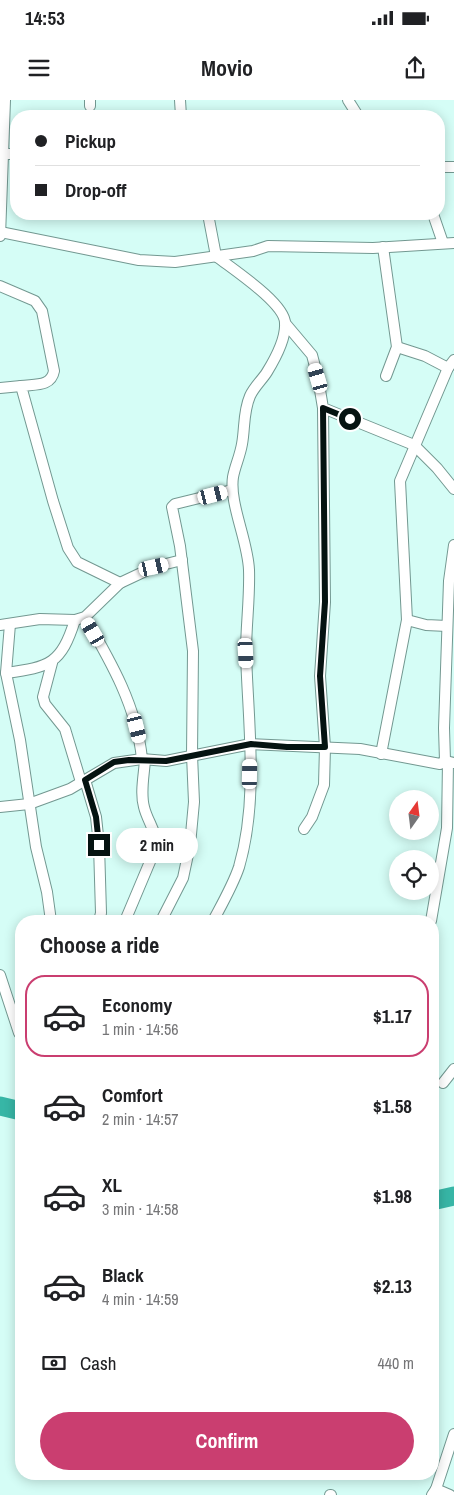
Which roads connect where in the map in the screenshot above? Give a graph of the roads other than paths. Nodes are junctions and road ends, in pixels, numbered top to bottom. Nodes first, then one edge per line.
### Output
1 (5, 100) edge
2 (2, 154) edge
3 (209, 220) edge
4 (435, 220) edge
5 (0, 232) edge
6 (0, 236) edge
7 (443, 243) junction
8 (454, 243) edge
9 (383, 247) junction
10 (216, 256) junction
11 (0, 286) edge
12 (285, 323) junction
13 (396, 347) junction
14 (451, 364) edge
15 (386, 376) dead end
16 (21, 386) junction
17 (0, 388) edge
18 (323, 408) junction
19 (414, 445) junction
20 (454, 489) edge
21 (232, 490) junction
22 (454, 545) edge
23 (182, 560) junction
24 (120, 583) junction
25 (80, 618) junction
26 (407, 620) junction
27 (450, 624) edge
28 (5, 625) edge
29 (52, 663) junction
30 (6, 673) junction
31 (251, 744) junction
32 (325, 747) junction
33 (381, 754) junction
34 (192, 756) junction
35 (143, 760) junction
36 (449, 762) edge
37 (83, 781) junction
38 (28, 804) junction
39 (0, 807) edge
40 (304, 829) dead end
41 (50, 915) edge
42 (101, 915) edge
43 (128, 915) edge
44 (164, 915) edge
45 (216, 915) edge
46 (432, 915) edge
47 (0, 975) edge
48 (15, 1021) edge
49 (454, 1069) edge
50 (442, 1083) dead end
51 (454, 1434) edge
52 (439, 1478) edge
53 (438, 1480) edge
54 (434, 1492) edge
55 (450, 1495) edge

1 - 2 street
2 - 5 street
3 - 10 street
4 - 7 street
5 - 6 street
5 - 10 street
7 - 8 street
7 - 9 street
9 - 10 street
9 - 13 street
10 - 12 street
11 - 16 street
12 - 18 street
12 - 21 street
13 - 14 street
13 - 15 street
14 - 19 street
16 - 17 street
16 - 24 street
18 - 19 street
18 - 32 street
19 - 20 street
19 - 26 street
21 - 23 street
21 - 31 street
22 - 27 street
23 - 24 street
23 - 34 street
24 - 25 street
25 - 28 street
25 - 29 street
25 - 35 street
26 - 27 street
26 - 33 street
27 - 36 street
28 - 30 street
29 - 30 street
29 - 37 street
30 - 38 street
31 - 32 street
31 - 34 street
31 - 45 street
32 - 33 street
32 - 40 street
33 - 36 street
34 - 35 street
34 - 44 street
35 - 37 street
35 - 43 street
36 - 46 street
37 - 38 street
37 - 42 street
38 - 39 street
38 - 41 street
47 - 48 street
49 - 50 street
51 - 52 street
53 - 54 street
54 - 55 street

